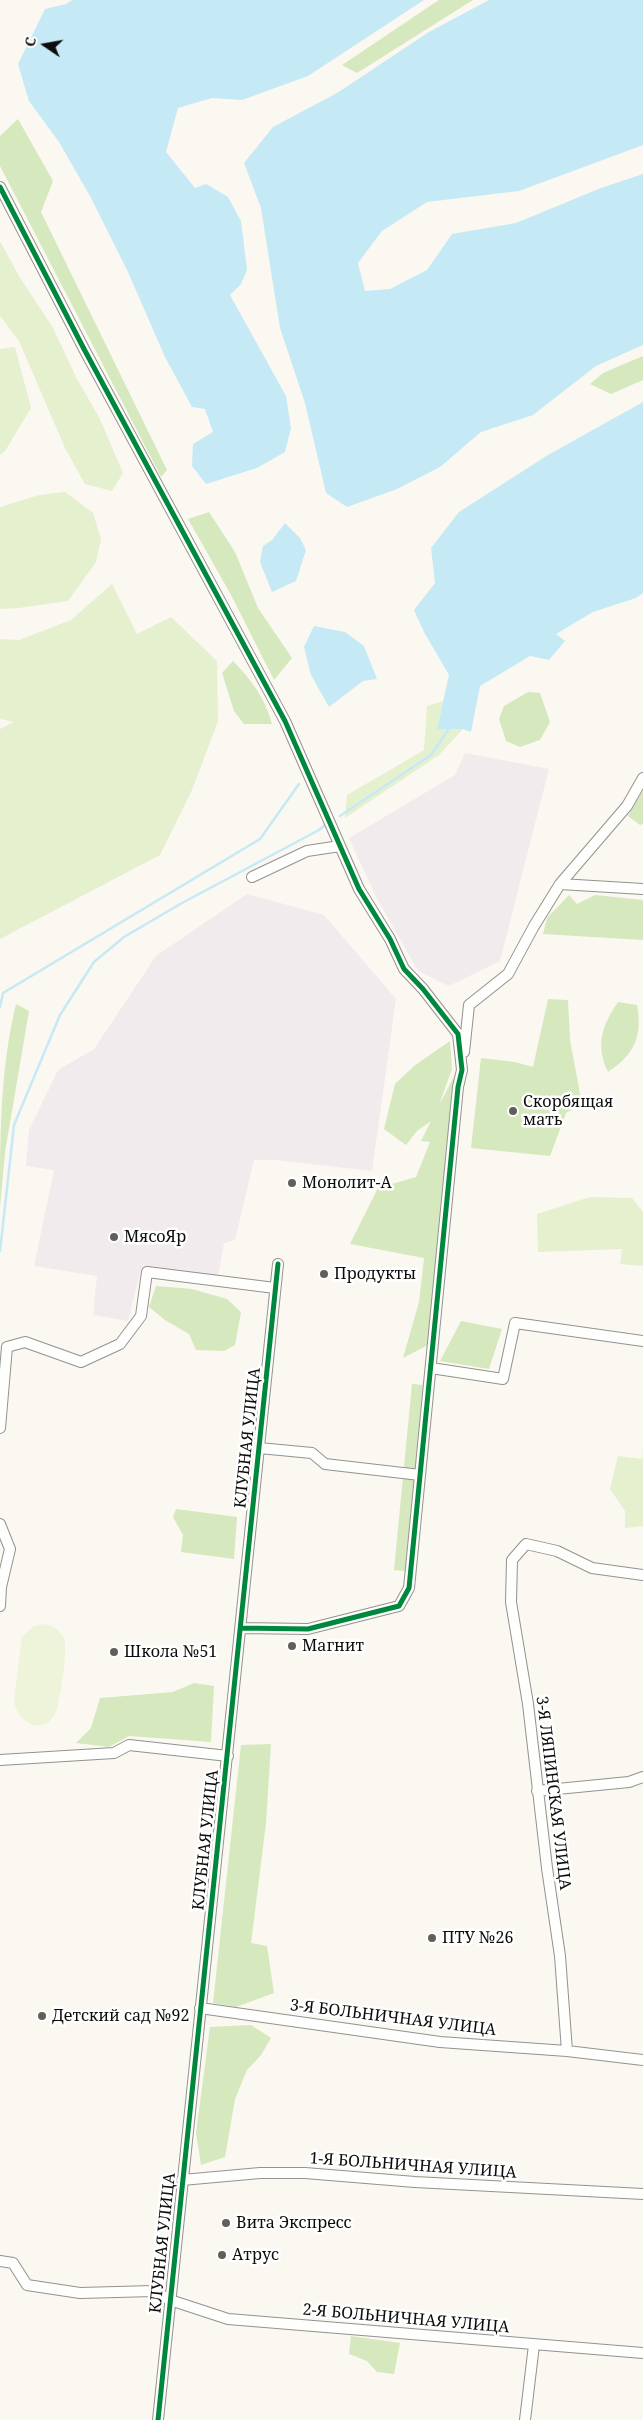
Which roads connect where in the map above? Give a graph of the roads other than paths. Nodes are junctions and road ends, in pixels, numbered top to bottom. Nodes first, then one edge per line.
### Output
1 (0, 188) edge
2 (643, 778) edge
3 (340, 846) junction
4 (252, 877) dead end
5 (560, 884) junction
6 (643, 889) edge
7 (462, 1070) junction
8 (278, 1264) dead end
9 (275, 1288) junction
10 (643, 1341) edge
11 (431, 1368) junction
12 (0, 1428) edge
13 (259, 1448) junction
14 (420, 1476) junction
15 (0, 1524) edge
16 (643, 1575) edge
17 (0, 1606) edge
18 (241, 1628) junction
19 (228, 1756) junction
20 (0, 1760) edge
21 (643, 1777) edge
22 (537, 1791) junction
23 (200, 2008) junction
24 (567, 2051) junction
25 (643, 2060) edge
26 (182, 2180) junction
27 (643, 2194) edge
28 (0, 2262) edge
29 (170, 2300) junction
30 (534, 2345) junction
31 (643, 2353) edge
32 (158, 2420) edge
33 (525, 2420) edge

1 - 3 street
2 - 5 street
3 - 4 street
3 - 7 street
5 - 6 street
5 - 7 street
7 - 11 street
8 - 9 street, КЛУБНАЯ УЛИЦА
9 - 12 street
9 - 13 street, КЛУБНАЯ УЛИЦА
10 - 11 street
11 - 14 street
13 - 14 street
13 - 18 street, КЛУБНАЯ УЛИЦА
14 - 18 street
15 - 17 street
16 - 22 street, 3-Я ЛЯПИНСКАЯ УЛИЦА
18 - 19 street, КЛУБНАЯ УЛИЦА
19 - 20 street
19 - 23 street, КЛУБНАЯ УЛИЦА
21 - 22 street
22 - 24 street, 3-Я ЛЯПИНСКАЯ УЛИЦА
23 - 24 street, 3-Я БОЛЬНИЧНАЯ УЛИЦА
23 - 26 street, КЛУБНАЯ УЛИЦА
24 - 25 street, 3-Я БОЛЬНИЧНАЯ УЛИЦА
26 - 27 street, 1-Я БОЛЬНИЧНАЯ УЛИЦА
26 - 29 street, КЛУБНАЯ УЛИЦА
28 - 29 street, 2-Я БОЛЬНИЧНАЯ УЛИЦА
29 - 30 street, 2-Я БОЛЬНИЧНАЯ УЛИЦА
29 - 32 street, КЛУБНАЯ УЛИЦА
30 - 31 street, 2-Я БОЛЬНИЧНАЯ УЛИЦА
30 - 33 street

